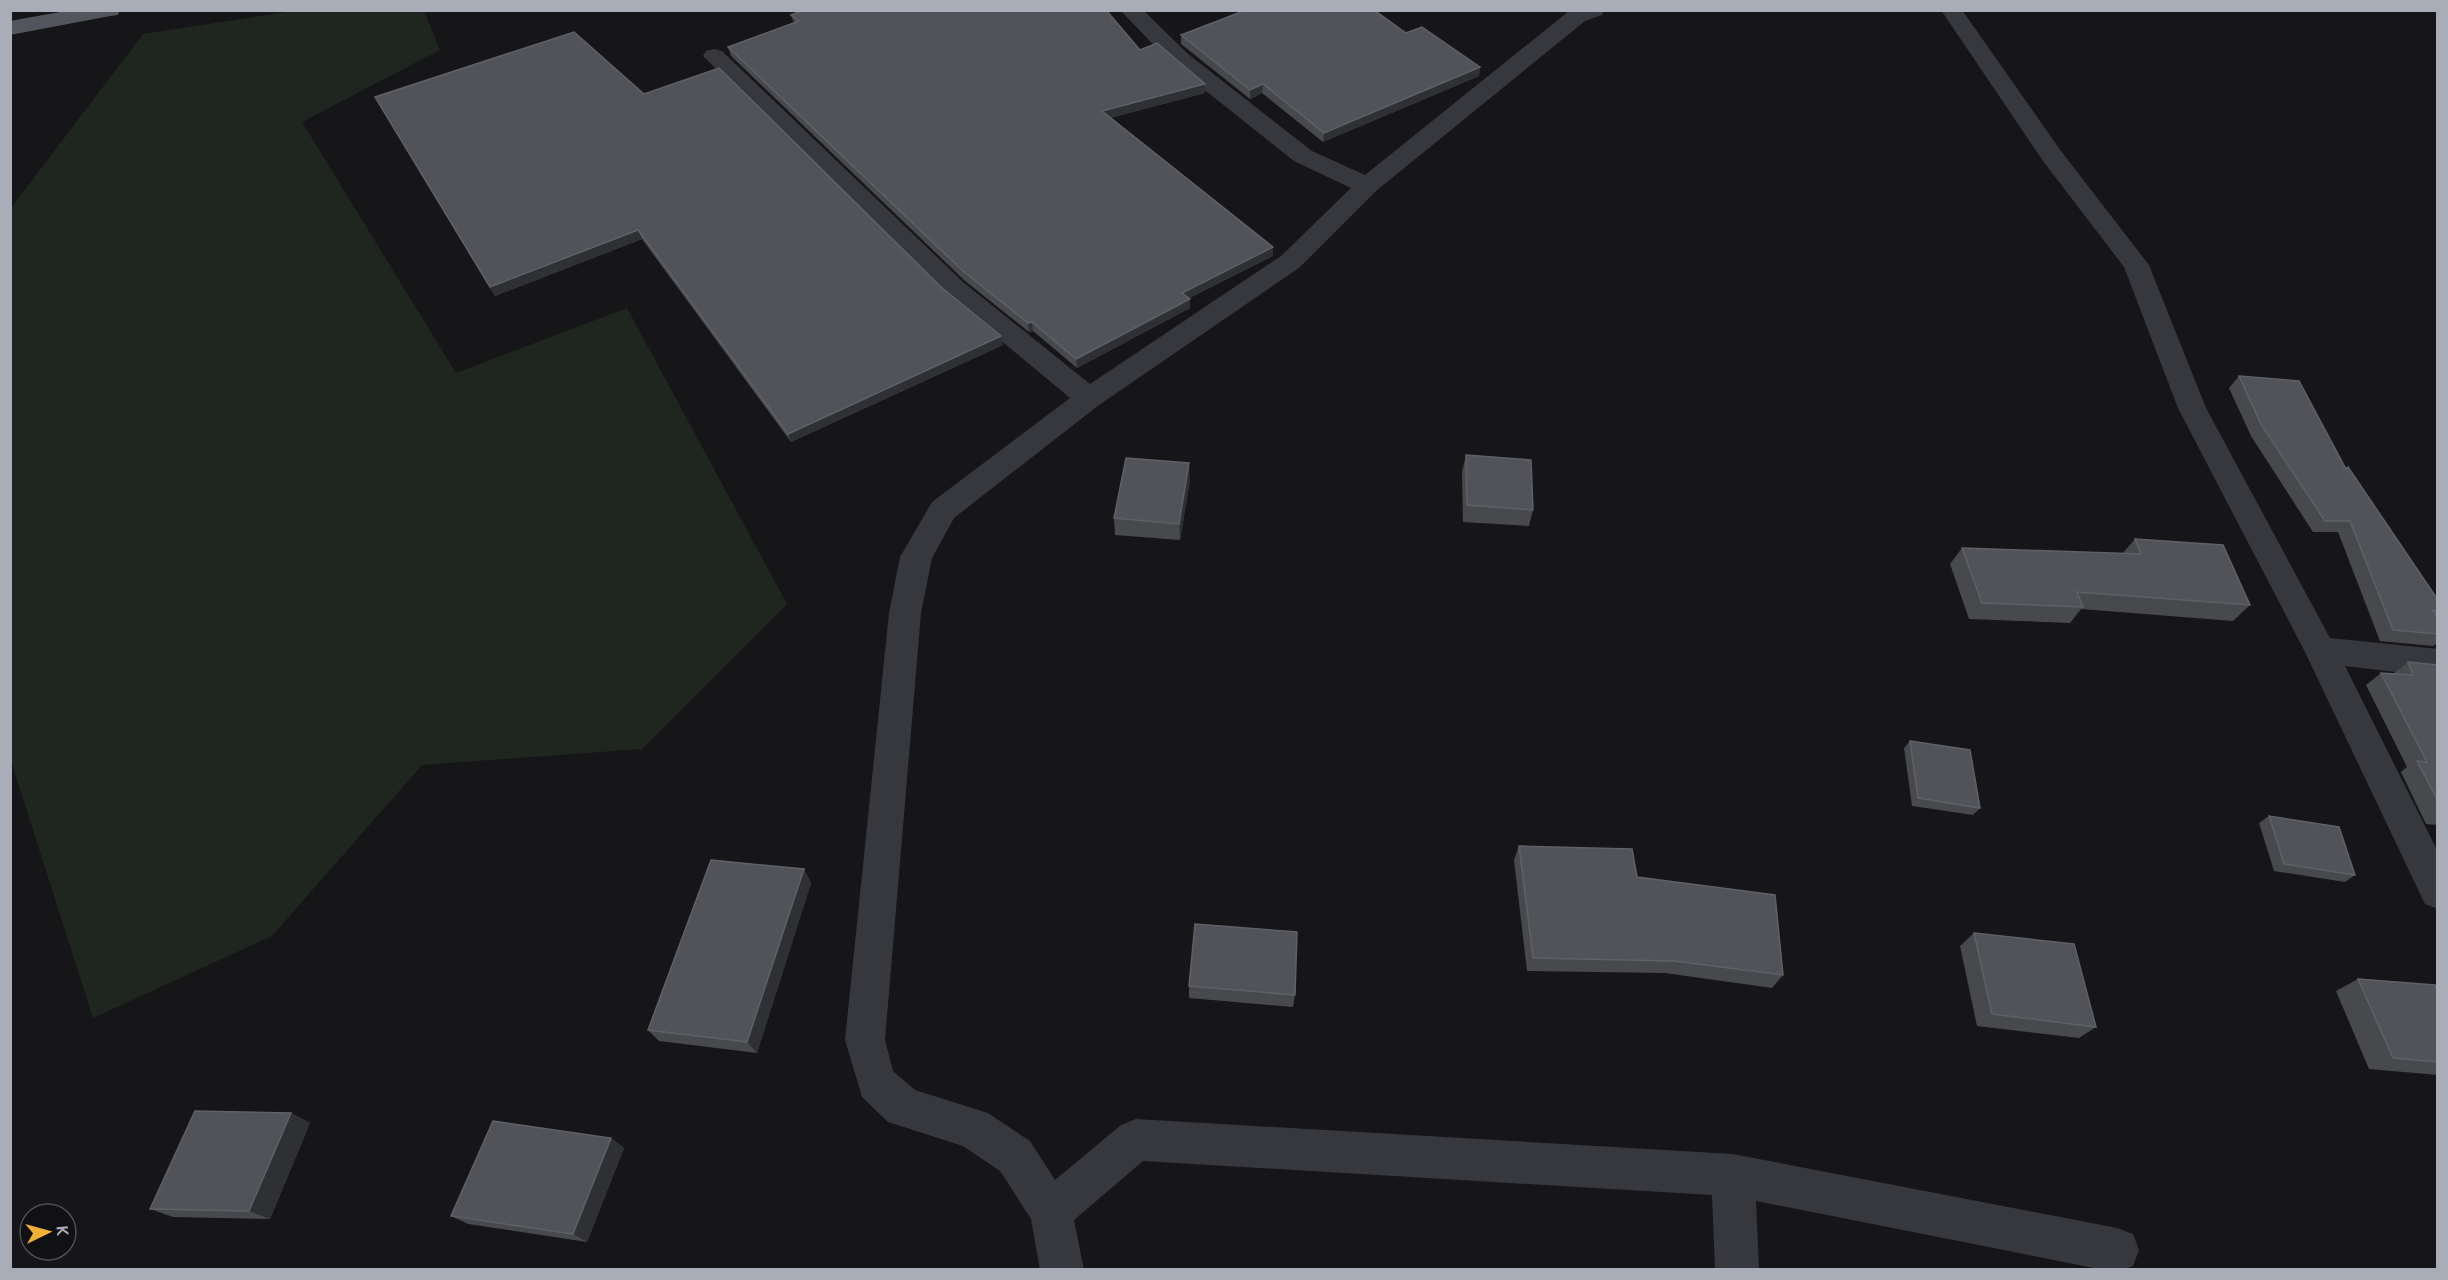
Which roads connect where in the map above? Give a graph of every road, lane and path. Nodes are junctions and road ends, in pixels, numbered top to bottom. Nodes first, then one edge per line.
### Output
1 (110, 10) edge
2 (1130, 10) edge
3 (1594, 10) edge
4 (1951, 10) edge
5 (10, 30) edge
6 (714, 56) dead end
7 (1367, 186) junction
8 (1089, 398) junction
9 (2320, 650) junction
10 (2438, 663) edge
11 (2438, 892) edge
12 (1733, 1175) junction
13 (1051, 1212) junction
14 (2117, 1250) dead end
15 (1062, 1269) edge
16 (1737, 1269) edge

1 - 5 main road
2 - 7 street
3 - 7 street
4 - 9 street
6 - 8 street
7 - 8 street
8 - 13 street
9 - 10 street
9 - 11 street
12 - 13 street
12 - 14 street
12 - 16 street
13 - 15 street

